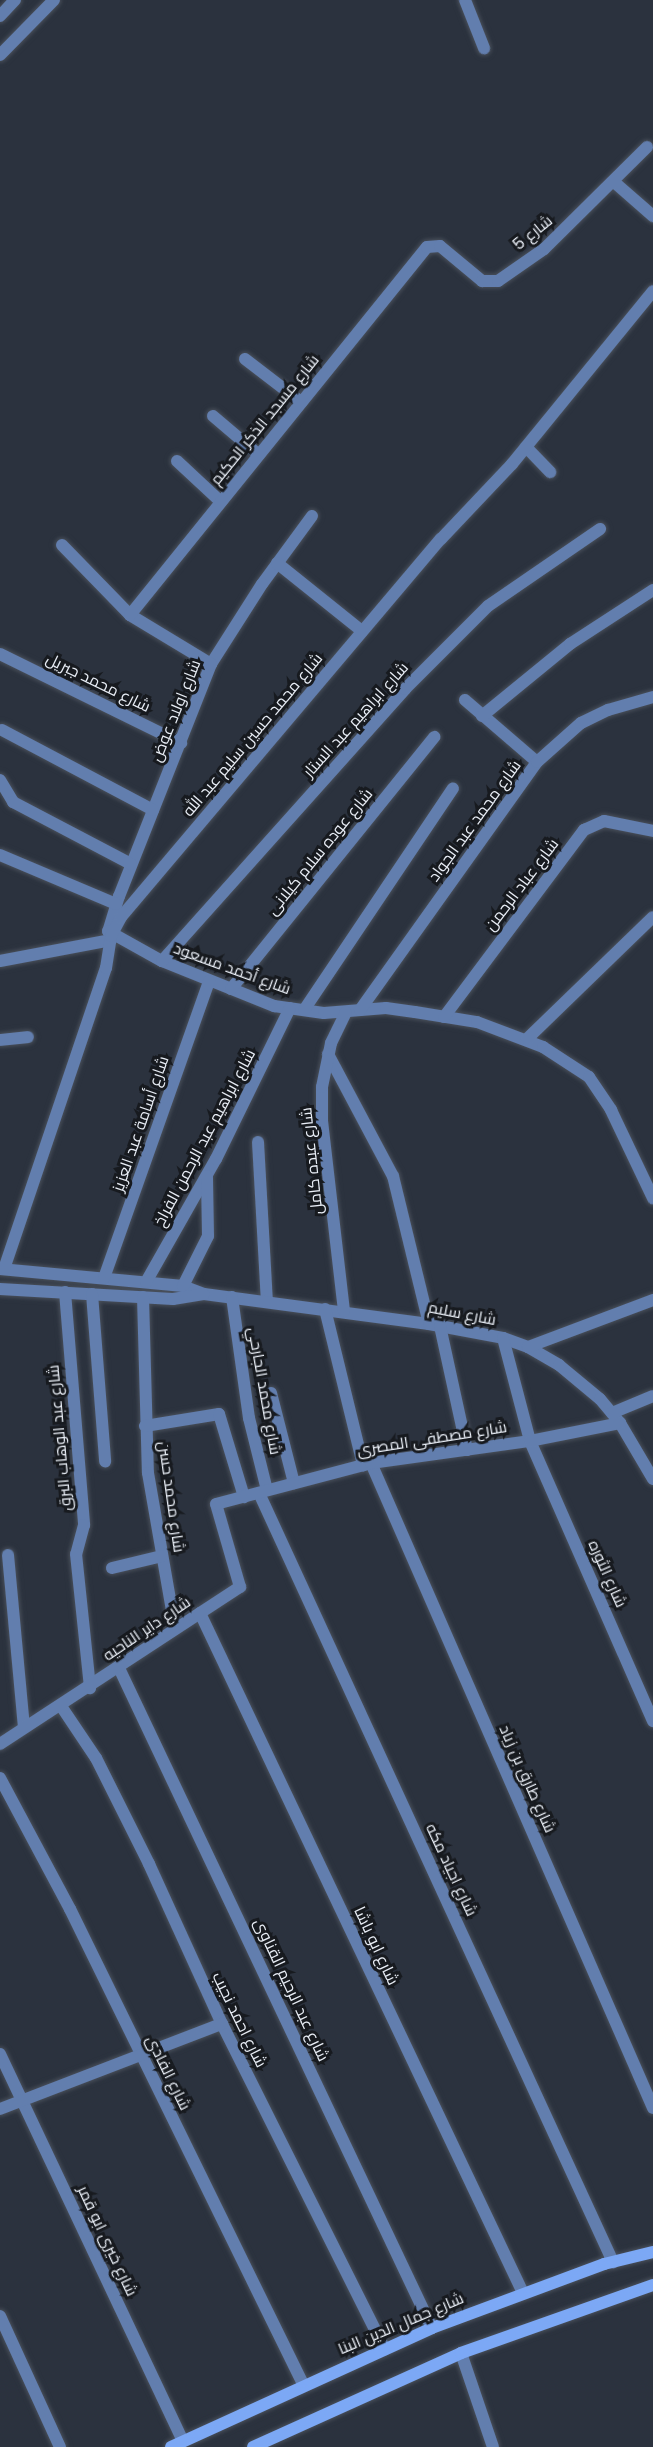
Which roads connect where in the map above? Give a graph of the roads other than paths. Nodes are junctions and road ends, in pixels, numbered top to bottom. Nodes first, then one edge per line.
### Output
1 (15, 0) edge
2 (54, 0) edge
3 (465, 0) edge
4 (0, 16) edge
5 (484, 48) dead end
6 (0, 55) edge
7 (647, 147) dead end
8 (614, 182) junction
9 (653, 216) edge
10 (427, 247) joint
11 (653, 291) edge
12 (245, 359) dead end
13 (301, 402) junction
14 (213, 416) dead end
15 (526, 447) junction
16 (259, 455) junction
17 (177, 461) dead end
18 (550, 472) dead end
19 (221, 502) junction
20 (312, 516) dead end
21 (600, 529) dead end
22 (62, 545) dead end
23 (277, 563) junction
24 (653, 590) edge
25 (130, 615) junction
26 (362, 632) junction
27 (0, 654) edge
28 (211, 664) junction
29 (653, 697) edge
30 (465, 700) dead end
31 (482, 716) junction
32 (2, 730) dead end
33 (434, 737) dead end
34 (181, 742) junction
35 (537, 762) junction
36 (0, 780) edge
37 (453, 788) dead end
38 (153, 810) junction
39 (653, 831) edge
40 (0, 855) edge
41 (131, 864) junction
42 (116, 904) junction
43 (653, 917) edge
44 (111, 938) junction
45 (0, 961) edge
46 (162, 961) junction
47 (208, 981) junction
48 (231, 989) junction
49 (290, 1008) junction
50 (304, 1010) junction
51 (360, 1010) junction
52 (346, 1012) junction
53 (444, 1017) junction
54 (28, 1037) dead end
55 (527, 1039) junction
56 (0, 1041) edge
57 (328, 1054) junction
58 (258, 1142) dead end
59 (207, 1175) junction
60 (653, 1198) edge
61 (2, 1269) edge
62 (104, 1278) junction
63 (146, 1282) junction
64 (183, 1286) junction
65 (0, 1289) edge
66 (65, 1292) junction
67 (92, 1294) junction
68 (204, 1294) junction
69 (143, 1297) junction
70 (232, 1297) junction
71 (653, 1300) edge
72 (267, 1302) junction
73 (325, 1309) junction
74 (344, 1311) junction
75 (434, 1324) junction
76 (502, 1338) junction
77 (528, 1347) junction
78 (272, 1393) dead end
79 (653, 1396) edge
80 (612, 1413) junction
81 (620, 1423) junction
82 (146, 1426) junction
83 (530, 1441) junction
84 (466, 1450) junction
85 (105, 1461) dead end
86 (367, 1464) junction
87 (653, 1479) edge
88 (294, 1483) junction
89 (263, 1491) junction
90 (244, 1497) junction
91 (216, 1504) joint
92 (8, 1555) dead end
93 (162, 1556) junction
94 (112, 1568) dead end
95 (200, 1613) junction
96 (175, 1628) junction
97 (119, 1668) junction
98 (90, 1688) junction
99 (61, 1706) junction
100 (653, 1721) edge
101 (24, 1727) junction
102 (0, 1744) edge
103 (0, 1778) edge
104 (222, 2024) junction
105 (0, 2054) edge
106 (142, 2056) junction
107 (23, 2101) junction
108 (653, 2108) edge
109 (0, 2109) edge
110 (653, 2252) edge
111 (613, 2262) junction
112 (653, 2285) edge
113 (523, 2293) junction
114 (0, 2316) edge
115 (432, 2328) junction
116 (385, 2349) junction
117 (461, 2354) junction
118 (303, 2384) junction
119 (183, 2441) junction
120 (276, 2442) edge
121 (60, 2447) edge
122 (171, 2447) edge
123 (253, 2447) edge
124 (494, 2447) edge

1 - 4 street
2 - 6 street
3 - 5 street
7 - 8 street, شارع 5
8 - 9 street
8 - 10 street, شارع 5
10 - 13 street, شارع مسجد الذكر الحكيم
11 - 15 street, شارع محمد حسين سليم عبد الله
12 - 13 street
13 - 16 street, شارع مسجد الذكر الحكيم
14 - 16 street
15 - 18 street
15 - 26 street, شارع محمد حسين سليم عبد الله
16 - 19 street, شارع مسجد الذكر الحكيم
17 - 19 street
19 - 25 street, شارع مسجد الذكر الحكيم
20 - 23 street, شارع اولاد عوض
21 - 46 street, شارع ابراهيم عبد الستار
22 - 25 street
23 - 26 street
23 - 28 street, شارع اولاد عوض
24 - 31 street
25 - 28 street
26 - 44 street, شارع محمد حسين سليم عبد الله
27 - 34 street, شارع محمد جبريل
28 - 34 street, شارع اولاد عوض
29 - 35 street, شارع محمد عبد الجواد
30 - 31 street
31 - 35 street
32 - 38 street
33 - 48 street, شارع عوده سلام كيلانى
34 - 38 street, شارع اولاد عوض
35 - 51 street, شارع محمد عبد الجواد
36 - 41 street
37 - 50 street
38 - 41 street, شارع اولاد عوض
39 - 53 street, شارع عباد الرحمن
40 - 42 street
41 - 42 street, شارع اولاد عوض
42 - 44 street, شارع اولاد عوض
43 - 55 street
44 - 45 street
44 - 46 street, شارع أحمد مسعود
44 - 61 street, شارع محمد حسين سليم عبد الله
46 - 47 street, شارع أحمد مسعود
47 - 48 street, شارع أحمد مسعود
47 - 62 street, شارع أسامة عبد العزيز
48 - 49 street, شارع أحمد مسعود
49 - 50 street, شارع أحمد مسعود
49 - 59 street, شارع ابراهيم عبد الرحمن الفراخ
50 - 52 street, شارع أحمد مسعود
51 - 52 street, شارع أحمد مسعود
51 - 53 street, شارع أحمد مسعود
52 - 57 street, شارع عبده كامل
53 - 55 street, شارع أحمد مسعود
54 - 56 street
55 - 60 street, شارع أحمد مسعود
57 - 74 street, شارع عبده كامل
57 - 75 street
58 - 72 street
59 - 63 street, شارع ابراهيم عبد الرحمن الفراخ
59 - 64 street
61 - 62 street, شارع سليم
62 - 63 street, شارع سليم
63 - 64 street, شارع سليم
64 - 68 street, شارع سليم
65 - 66 street, شارع سليم
66 - 67 street, شارع سليم
66 - 98 street, شارع عبد الوهاب البرق
67 - 69 street, شارع سليم
67 - 85 street
68 - 69 street, شارع سليم
68 - 70 street, شارع سليم
69 - 82 street, شارع محمد حسن
70 - 72 street, شارع سليم
70 - 89 street, شارع محمد الجارحي
71 - 77 street
72 - 73 street, شارع سليم
73 - 74 street, شارع سليم
73 - 86 street, شارع طارق بن زياد
74 - 75 street, شارع سليم
75 - 76 street, شارع سليم
75 - 84 street
76 - 77 street, شارع سليم
76 - 83 street, شارع الثوره
77 - 80 street, شارع سليم
78 - 88 street
79 - 80 street
80 - 81 street, شارع سليم
81 - 83 street, شارع مصطفى المصرى
81 - 87 street, شارع سليم
82 - 90 street
82 - 93 street, شارع محمد حسن
83 - 84 street, شارع مصطفى المصرى
83 - 100 street, شارع الثوره
84 - 86 street, شارع مصطفى المصرى
86 - 88 street, شارع مصطفى المصرى
86 - 108 street, شارع طارق بن زياد
88 - 89 street, شارع مصطفى المصرى
89 - 90 street, شارع مصطفى المصرى
89 - 111 street, شارع اجياد مكه
90 - 91 street, شارع مصطفى المصرى
91 - 95 street, شارع داير الناحيه
92 - 101 street
93 - 94 street
93 - 96 street, شارع محمد حسن
95 - 96 street, شارع داير الناحيه
95 - 113 street, شارع ابو باشا
96 - 97 street, شارع داير الناحيه
97 - 98 street, شارع داير الناحيه
97 - 115 street, شارع عبد الرحيم القناوى
98 - 99 street, شارع داير الناحيه
99 - 101 street, شارع داير الناحيه
99 - 104 street, شارع احمد نجيب
101 - 102 street, شارع داير الناحيه
103 - 106 street, شارع الفادى
104 - 106 street
104 - 116 street, شارع احمد نجيب
105 - 107 street, شارع خيرى ابو قمر
106 - 107 street
106 - 118 street, شارع الفادى
107 - 109 street
107 - 119 street, شارع خيرى ابو قمر
110 - 111 main road, شارع جمال الدين البنا
111 - 113 main road, شارع جمال الدين البنا
112 - 117 main road
113 - 115 main road, شارع جمال الدين البنا
114 - 121 street
115 - 116 main road, شارع جمال الدين البنا
116 - 118 main road, شارع جمال الدين البنا
117 - 120 main road
117 - 124 street
118 - 119 main road, شارع جمال الدين البنا
119 - 122 main road, شارع جمال الدين البنا
120 - 123 main road

